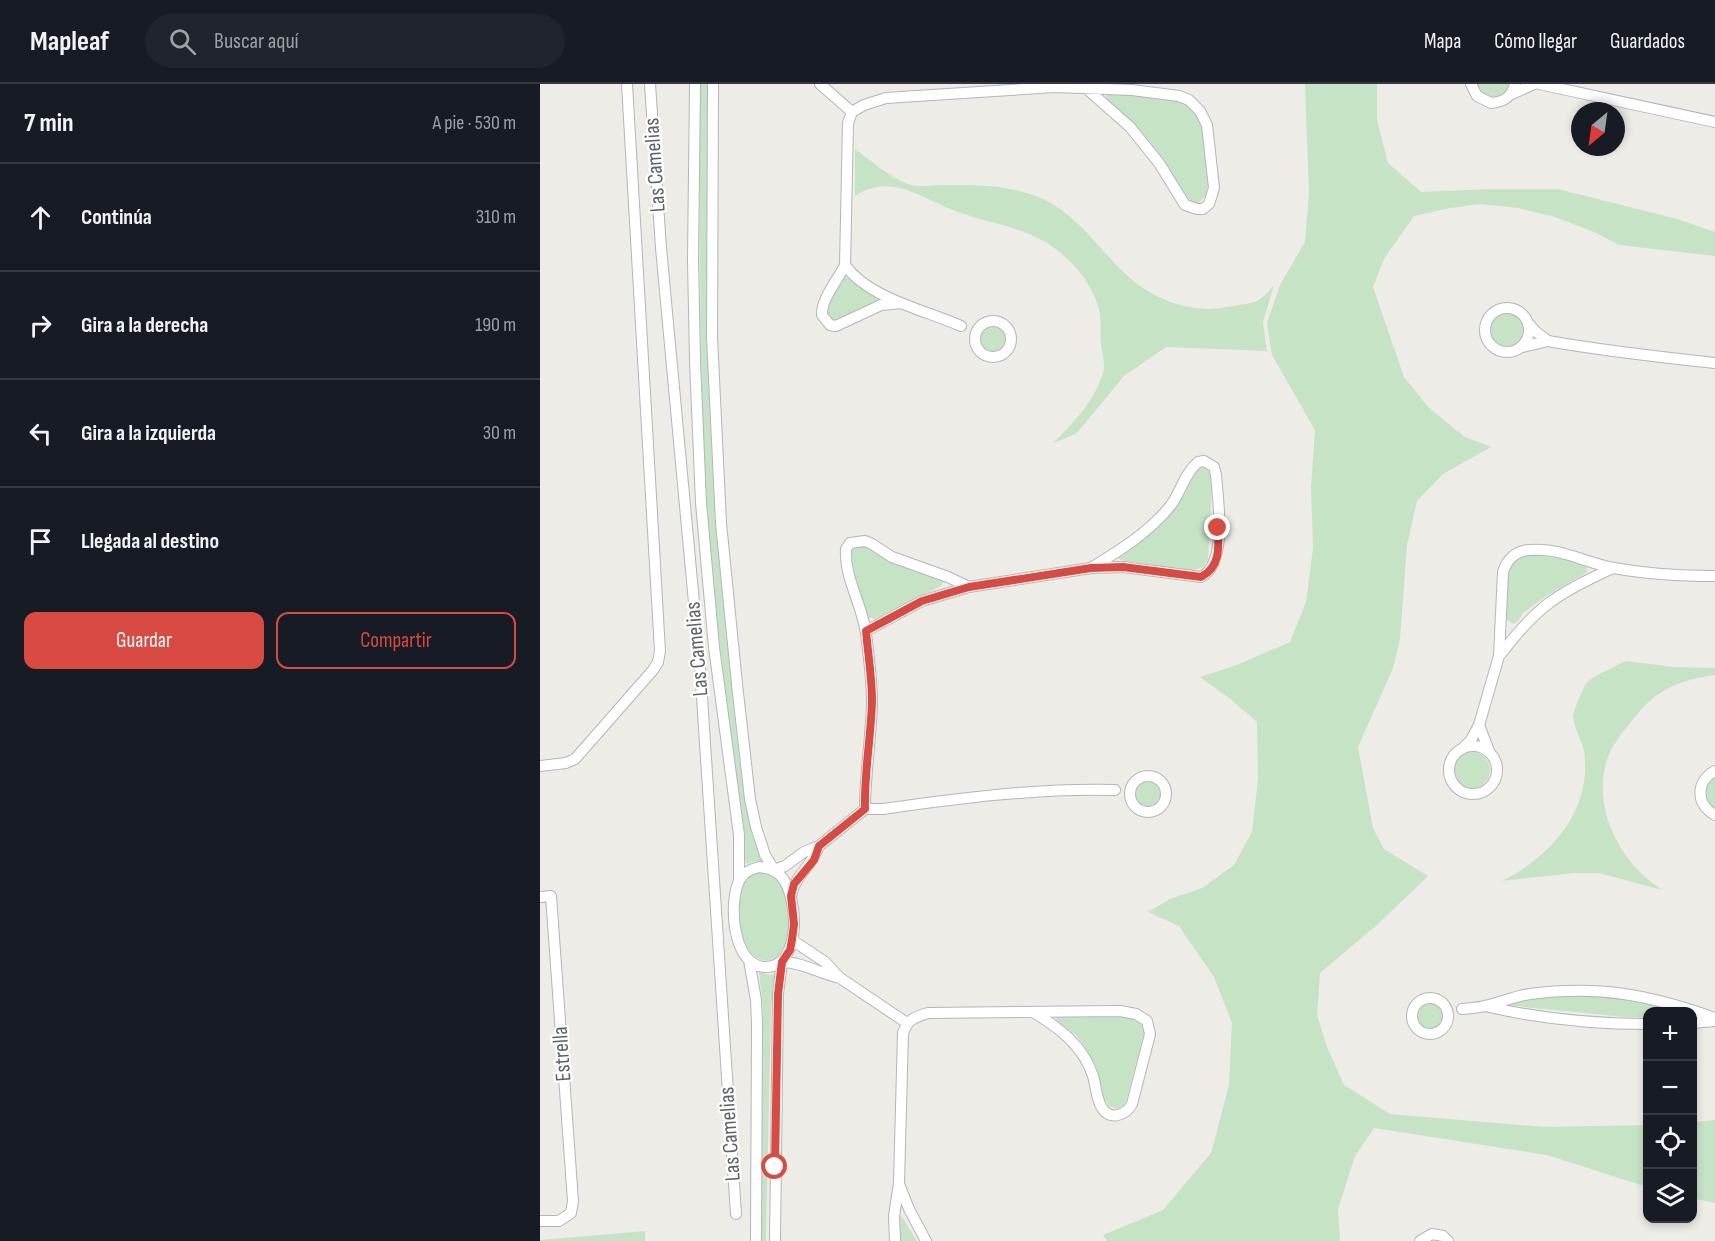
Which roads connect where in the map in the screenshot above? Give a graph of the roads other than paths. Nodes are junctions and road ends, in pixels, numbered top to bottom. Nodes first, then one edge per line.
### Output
1 (627, 84) edge
2 (650, 84) edge
3 (695, 84) edge
4 (713, 84) edge
5 (820, 84) edge
6 (1471, 84) edge
7 (1534, 84) edge
8 (1539, 84) edge
9 (1087, 89) junction
10 (1514, 89) edge
11 (852, 112) junction
12 (1712, 119) edge
13 (845, 265) junction
14 (901, 303) junction
15 (1529, 324) junction
16 (982, 325) junction
17 (961, 326) junction
18 (1548, 341) junction
19 (975, 342) junction
20 (1523, 347) junction
21 (1715, 363) edge
22 (1091, 568) junction
23 (1613, 568) junction
24 (1715, 576) edge
25 (969, 587) junction
26 (866, 631) junction
27 (1499, 656) junction
28 (1479, 725) junction
29 (1464, 747) junction
30 (1489, 751) junction
31 (540, 766) edge
32 (1715, 771) edge
33 (1134, 783) junction
34 (1115, 790) junction
35 (1132, 801) junction
36 (865, 809) junction
37 (1715, 814) edge
38 (819, 846) junction
39 (774, 870) junction
40 (739, 881) junction
41 (546, 896) edge
42 (791, 896) junction
43 (792, 940) junction
44 (749, 960) junction
45 (782, 962) junction
46 (840, 978) junction
47 (1443, 1004) junction
48 (1485, 1006) junction
49 (1462, 1009) junction
50 (1033, 1012) junction
51 (1715, 1019) edge
52 (1446, 1022) junction
53 (1697, 1022) edge
54 (907, 1023) junction
55 (1643, 1024) edge
56 (899, 1183) junction
57 (736, 1215) dead end
58 (540, 1221) edge
59 (756, 1241) edge
60 (775, 1241) edge
61 (895, 1241) edge
62 (926, 1241) edge
63 (1420, 1241) edge
64 (1448, 1241) edge

1 - 31 street
2 - 57 street, Las Camelias
3 - 40 street
4 - 39 street
5 - 11 street
6 - 10 street
7 - 10 street
8 - 12 street
9 - 9 street
9 - 11 street
11 - 13 street
13 - 14 street
13 - 14 street
14 - 17 street
15 - 18 street
15 - 20 street
15 - 20 street
16 - 17 street
16 - 19 street
16 - 19 street
17 - 19 street
18 - 20 street
18 - 21 street
22 - 22 street
22 - 25 street
23 - 24 street
23 - 27 street
23 - 27 street
25 - 26 street
25 - 26 street
26 - 36 street
27 - 28 street
28 - 29 street
28 - 30 street
29 - 30 street
29 - 30 street
32 - 37 street
33 - 34 street
33 - 35 street
33 - 35 street
34 - 35 street
34 - 36 street
36 - 38 street
38 - 39 street
38 - 42 street
39 - 40 street
39 - 42 street
40 - 44 street
41 - 58 street, Estrella
42 - 43 street
43 - 45 street
43 - 46 street
44 - 45 street
44 - 59 street
45 - 46 street
45 - 60 street
46 - 54 street
47 - 49 street
47 - 52 street
47 - 52 street
48 - 49 street
48 - 51 street
48 - 55 street
49 - 52 street
50 - 50 street
50 - 54 street
51 - 53 street
54 - 56 street
56 - 61 street
56 - 62 street
63 - 64 street

